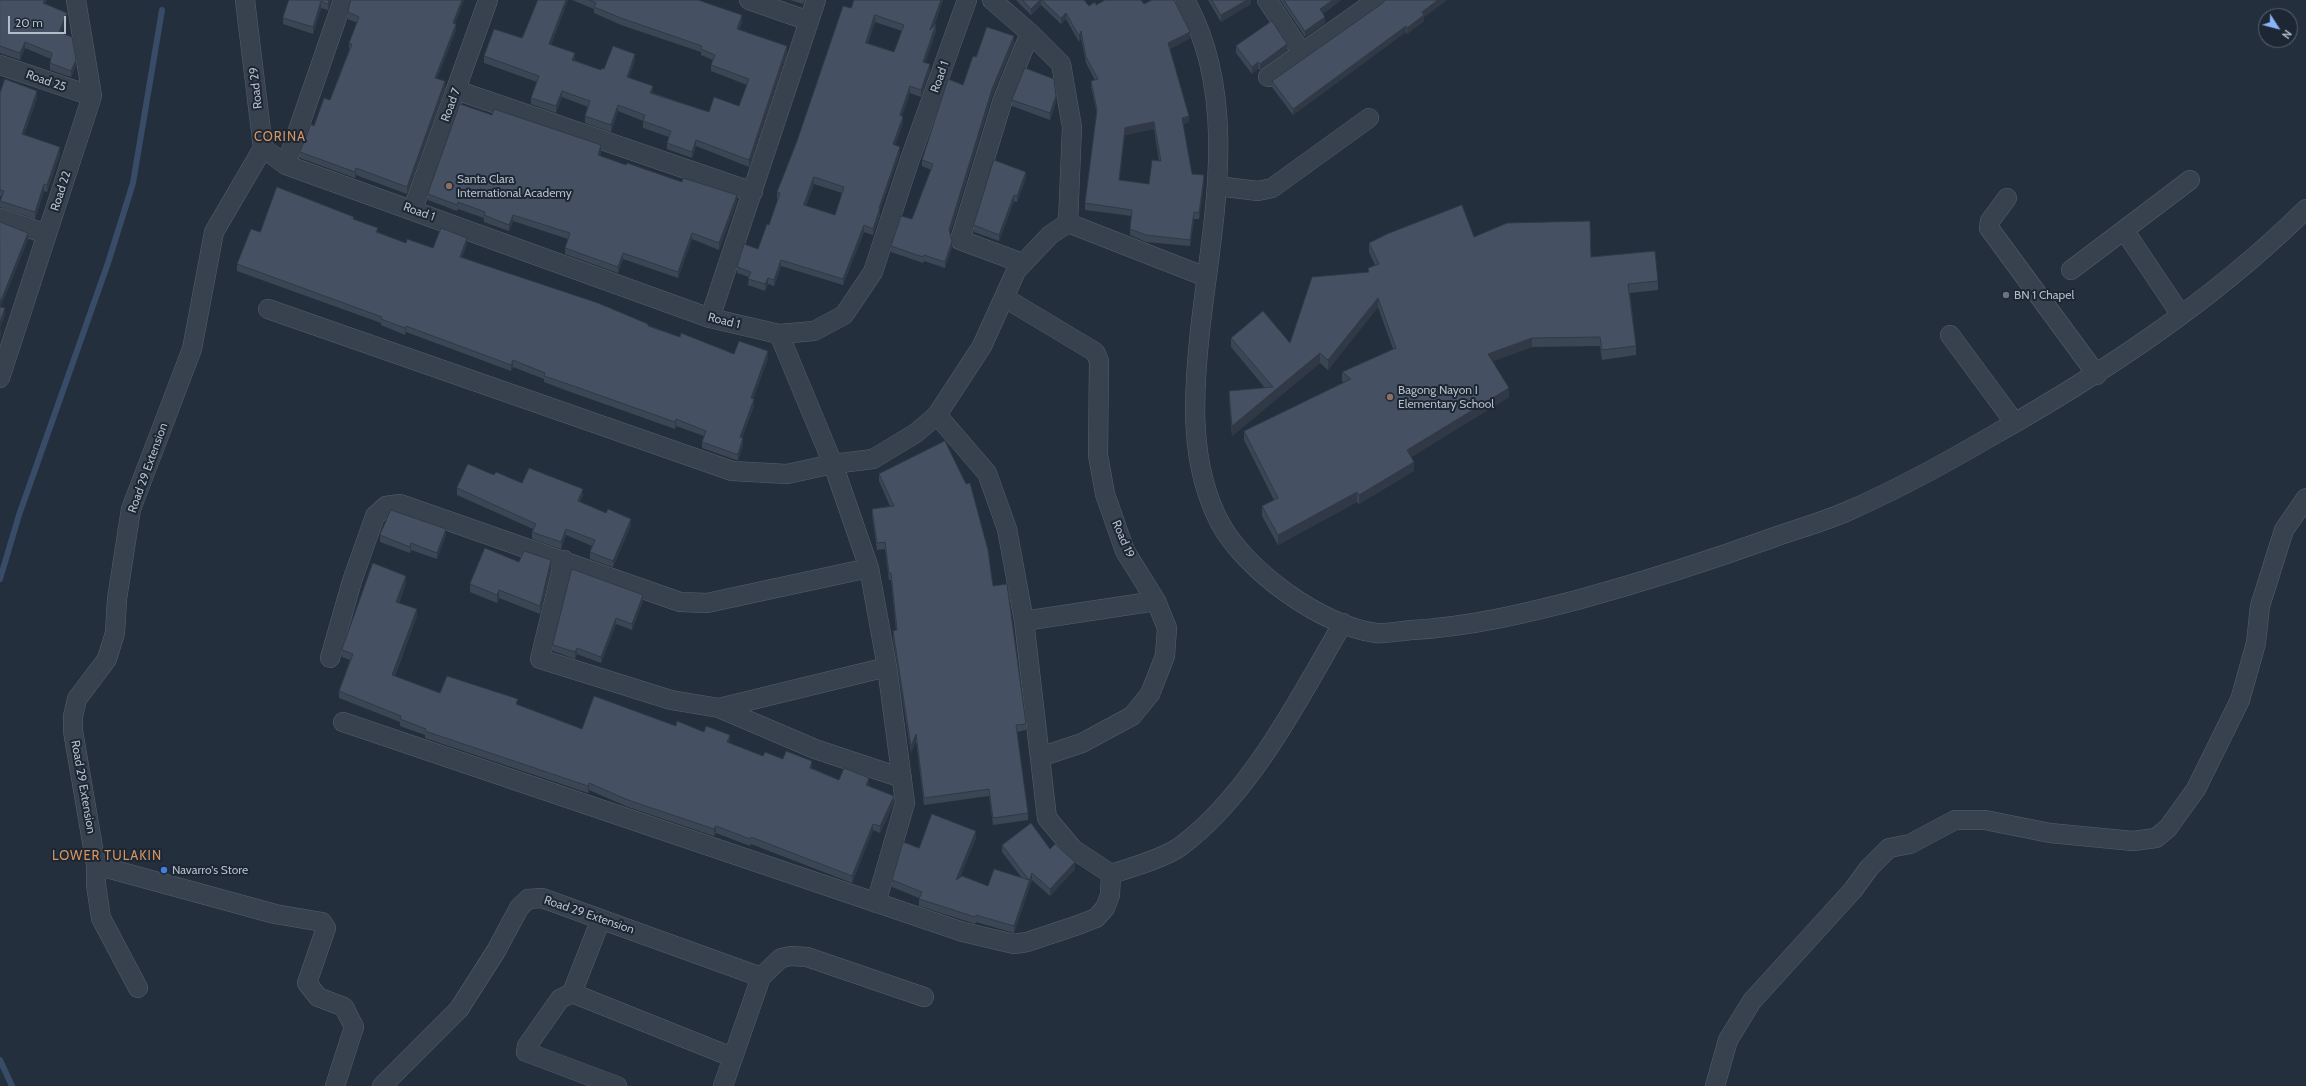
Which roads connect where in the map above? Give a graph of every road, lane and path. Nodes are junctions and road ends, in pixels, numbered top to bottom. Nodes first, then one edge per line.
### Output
1 (76, 0) edge
2 (245, 0) edge
3 (343, 0) edge
4 (488, 0) edge
5 (749, 0) edge
6 (816, 0) edge
7 (968, 0) edge
8 (992, 0) edge
9 (1185, 0) edge
10 (1266, 0) edge
11 (1365, 4) edge
12 (809, 21) junction
13 (1030, 33) junction
14 (1302, 53) junction
15 (0, 65) edge
16 (1268, 77) dead end
17 (456, 90) junction
18 (92, 96) junction
19 (1369, 118) dead end
20 (263, 148) junction
21 (286, 165) junction
22 (2190, 180) dead end
23 (1217, 186) junction
24 (753, 192) junction
25 (2007, 198) dead end
26 (413, 209) junction
27 (2306, 209) edge
28 (0, 218) edge
29 (1068, 224) junction
30 (2124, 230) junction
31 (46, 234) junction
32 (1022, 263) junction
33 (2071, 270) dead end
34 (1206, 277) junction
35 (1005, 298) junction
36 (268, 309) dead end
37 (2181, 315) junction
38 (710, 318) junction
39 (779, 334) junction
40 (1950, 335) dead end
41 (1, 370) edge
42 (2097, 375) junction
43 (937, 415) junction
44 (2015, 423) junction
45 (833, 464) junction
46 (2306, 498) edge
47 (564, 560) junction
48 (869, 568) junction
49 (1156, 601) junction
50 (1024, 622) junction
51 (1343, 623) junction
52 (330, 658) dead end
53 (887, 667) junction
54 (719, 708) junction
55 (343, 722) dead end
56 (1040, 757) junction
57 (902, 778) junction
58 (96, 865) junction
59 (1110, 874) junction
60 (876, 902) junction
61 (601, 919) junction
62 (761, 977) junction
63 (138, 988) dead end
64 (572, 993) junction
65 (924, 997) dead end
66 (732, 1057) junction
67 (335, 1086) edge
68 (382, 1086) edge
69 (617, 1086) edge
70 (723, 1086) edge
71 (1715, 1086) edge

1 - 18 street, Road 22
2 - 20 street, Road 29
3 - 21 street
4 - 17 street, Road 7
5 - 12 street
6 - 12 street
7 - 39 street, Road 1
8 - 13 street
9 - 23 street
10 - 14 street
11 - 14 street
12 - 24 street
13 - 29 street
13 - 32 street
14 - 16 street
15 - 18 street, Road 25
17 - 24 street
17 - 26 street, Road 7
18 - 31 street, Road 22
19 - 23 street
20 - 21 street
20 - 58 street, Road 29 Extension
21 - 26 street, Road 1
22 - 30 street
23 - 34 street
24 - 38 street
25 - 42 street
26 - 38 street, Road 1
27 - 37 street
28 - 31 street
29 - 32 street
29 - 34 street
30 - 33 street
30 - 37 street
31 - 41 street, Road 22
32 - 35 street
34 - 51 street
35 - 43 street
35 - 49 street, Road 19
36 - 45 street
37 - 42 street
38 - 39 street, Road 1
39 - 45 street
40 - 44 street
42 - 44 street
43 - 45 street
43 - 50 street
44 - 51 street
45 - 48 street
46 - 71 street
47 - 48 street
47 - 52 street
47 - 54 street
48 - 53 street
49 - 50 street
49 - 56 street, Road 19
50 - 56 street
51 - 59 street
53 - 54 street
53 - 57 street
54 - 57 street
55 - 60 street
56 - 59 street
57 - 60 street
58 - 63 street, Road 29 Extension
58 - 67 street
59 - 60 street
61 - 62 street, Road 29 Extension
61 - 64 street
61 - 68 street, Road 29 Extension
62 - 65 street
62 - 66 street
64 - 66 street
64 - 69 street
66 - 70 street

